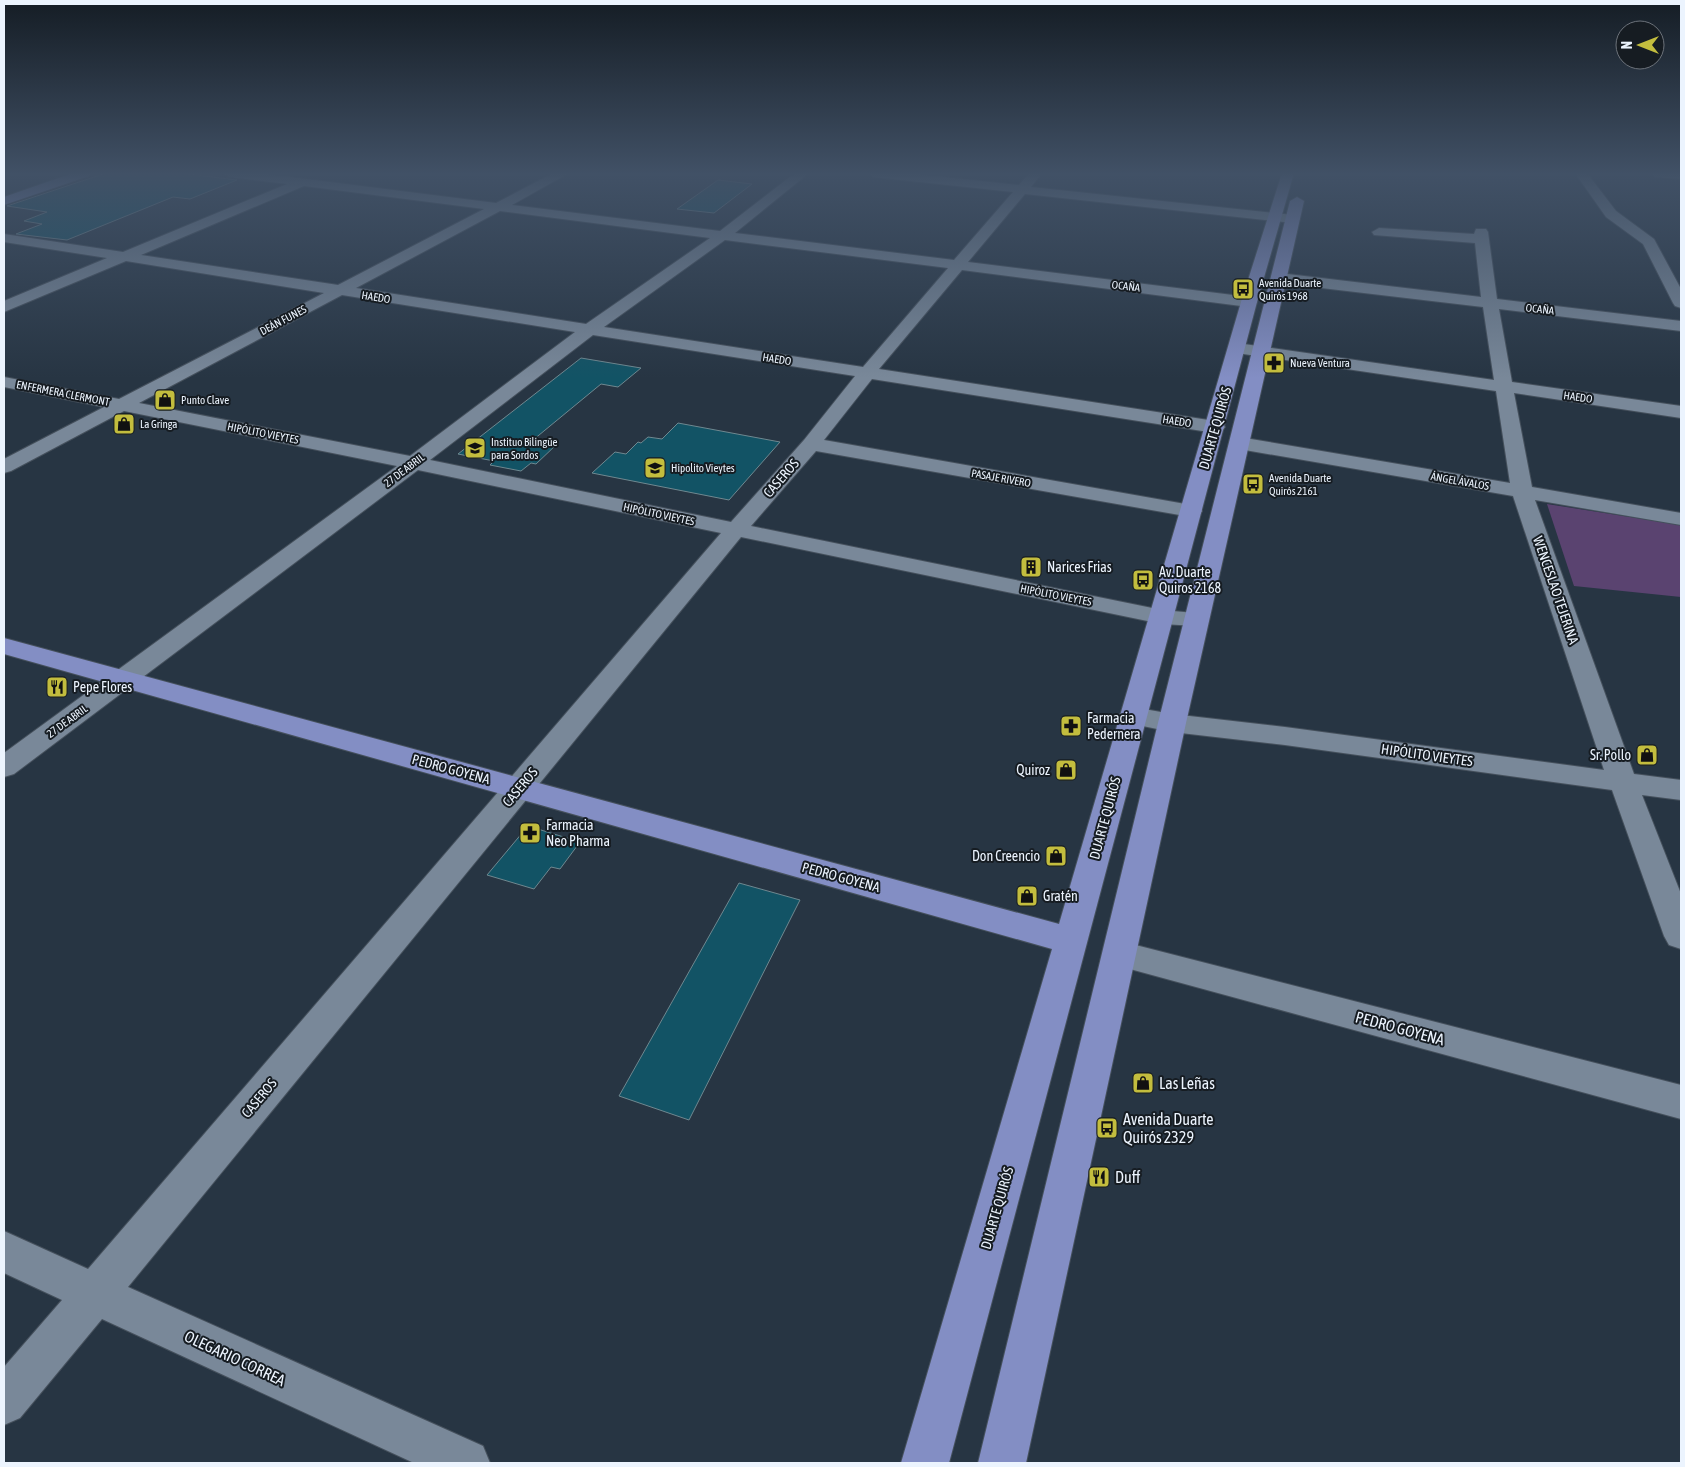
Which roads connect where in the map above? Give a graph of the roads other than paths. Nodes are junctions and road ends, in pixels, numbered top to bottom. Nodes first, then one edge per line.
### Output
1 (27, 241) edge
2 (161, 241) edge
3 (432, 241) edge
4 (713, 241) edge
5 (773, 241) edge
6 (978, 241) edge
7 (1274, 241) edge
8 (1282, 241) edge
9 (1482, 241) edge
10 (1648, 241) edge
11 (126, 256) junction
12 (958, 265) junction
13 (1279, 278) junction
14 (338, 291) junction
15 (1248, 302) junction
16 (1490, 303) junction
17 (1681, 303) edge
18 (4, 307) edge
19 (1681, 326) edge
20 (590, 329) junction
21 (1237, 348) junction
22 (1261, 351) junction
23 (867, 374) junction
24 (4, 382) edge
25 (1503, 386) junction
26 (122, 404) junction
27 (1681, 412) edge
28 (1215, 427) junction
29 (1239, 443) junction
30 (811, 444) junction
31 (414, 463) junction
32 (4, 467) edge
33 (1522, 492) junction
34 (1191, 511) junction
35 (1681, 519) edge
36 (735, 530) junction
37 (1162, 617) junction
38 (1198, 619) junction
39 (4, 646) edge
40 (124, 679) junction
41 (1133, 716) junction
42 (1172, 723) junction
43 (4, 767) edge
44 (1623, 782) junction
45 (519, 788) junction
46 (1681, 790) edge
47 (1681, 936) edge
48 (1072, 941) junction
49 (1120, 954) junction
50 (1681, 1102) edge
51 (4, 1252) edge
52 (95, 1294) junction
53 (4, 1402) edge
54 (466, 1463) edge
55 (925, 1463) edge
56 (1002, 1463) edge

1 - 11 street, HAEDO
2 - 11 street
3 - 14 street, DEÁN FUNES
4 - 20 street, 27 DE ABRIL
5 - 12 street, OCAÑA
6 - 12 street, CASEROS
7 - 15 main road, DUARTE QUIRÓS
8 - 13 main road, DUARTE QUIRÓS
9 - 16 street, WENCESLAO TEJERINA
10 - 17 street
11 - 14 street, HAEDO
11 - 18 street
12 - 15 street, OCAÑA
12 - 23 street, CASEROS
13 - 16 street, OCAÑA
13 - 22 main road, DUARTE QUIRÓS
14 - 20 street, HAEDO
14 - 26 street, DEÁN FUNES
15 - 21 main road, DUARTE QUIRÓS
16 - 19 street, OCAÑA
16 - 25 street, WENCESLAO TEJERINA
20 - 23 street, HAEDO
20 - 31 street, 27 DE ABRIL
21 - 22 street, HAEDO
21 - 28 main road, DUARTE QUIRÓS
22 - 25 street, HAEDO
22 - 29 main road, DUARTE QUIRÓS
23 - 28 street, HAEDO
23 - 30 street, CASEROS
24 - 26 street, ENFERMERA CLERMONT
25 - 27 street, HAEDO
25 - 33 street, WENCESLAO TEJERINA
26 - 31 street, HIPÓLITO VIEYTES
26 - 32 street, DEÁN FUNES
28 - 34 main road, DUARTE QUIRÓS
29 - 33 street, ÁNGEL ÁVALOS
29 - 38 main road, DUARTE QUIRÓS
30 - 34 street, PASAJE RIVERO
30 - 36 street, CASEROS
31 - 36 street, HIPÓLITO VIEYTES
31 - 40 street, 27 DE ABRIL
33 - 35 street, ÁNGEL ÁVALOS
33 - 44 street, WENCESLAO TEJERINA
34 - 37 main road, DUARTE QUIRÓS
36 - 37 street, HIPÓLITO VIEYTES
36 - 45 street, CASEROS
37 - 38 street, HIPÓLITO VIEYTES
37 - 41 main road, DUARTE QUIRÓS
38 - 42 main road, DUARTE QUIRÓS
39 - 40 main road, PEDRO GOYENA
40 - 43 street, 27 DE ABRIL
40 - 45 main road, PEDRO GOYENA
41 - 42 street, HIPÓLITO VIEYTES
41 - 48 main road, DUARTE QUIRÓS
42 - 44 street, HIPÓLITO VIEYTES
42 - 49 main road, DUARTE QUIRÓS
44 - 46 street, HIPÓLITO VIEYTES
44 - 47 street, WENCESLAO TEJERINA
45 - 48 main road, PEDRO GOYENA
45 - 52 street, CASEROS
48 - 55 main road, DUARTE QUIRÓS
49 - 50 street, PEDRO GOYENA
49 - 56 main road, DUARTE QUIRÓS
51 - 52 street, OLEGARIO CORREA
52 - 53 street, CASEROS
52 - 54 street, OLEGARIO CORREA

